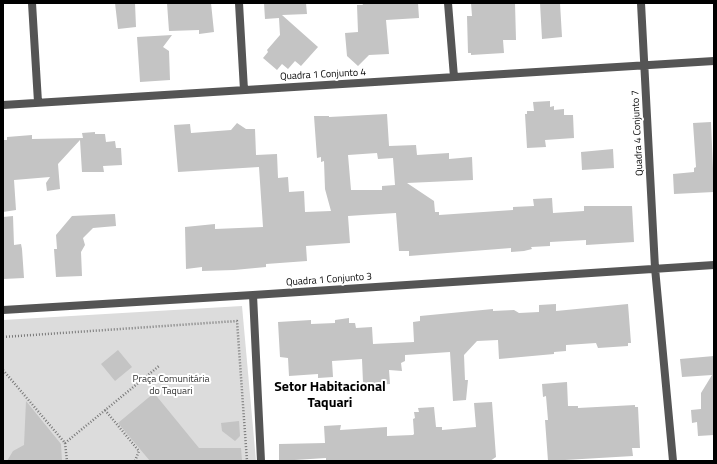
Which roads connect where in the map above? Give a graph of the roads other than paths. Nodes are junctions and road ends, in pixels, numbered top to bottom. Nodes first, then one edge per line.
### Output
1 (32, 3) edge
2 (239, 3) edge
3 (448, 3) edge
4 (641, 3) edge
5 (714, 61) edge
6 (645, 65) junction
7 (454, 77) junction
8 (244, 90) junction
9 (38, 102) junction
10 (3, 105) edge
11 (714, 265) edge
12 (656, 268) junction
13 (252, 295) junction
14 (3, 310) edge
15 (261, 461) edge
16 (673, 461) edge

1 - 9 street
2 - 8 street
3 - 7 street
4 - 6 street, Quadra 4 Conjunto 7
5 - 6 street
6 - 7 street, Quadra 1 Conjunto 4
6 - 12 street, Quadra 4 Conjunto 7
7 - 8 street, Quadra 1 Conjunto 4
8 - 9 street, Quadra 1 Conjunto 4
9 - 10 street, Quadra 1 Conjunto 4
11 - 12 street, Quadra 1 Conjunto 3
12 - 13 street, Quadra 1 Conjunto 3
12 - 16 street, Quadra 4 Conjunto 7
13 - 14 street, Quadra 1 Conjunto 3
13 - 15 street

